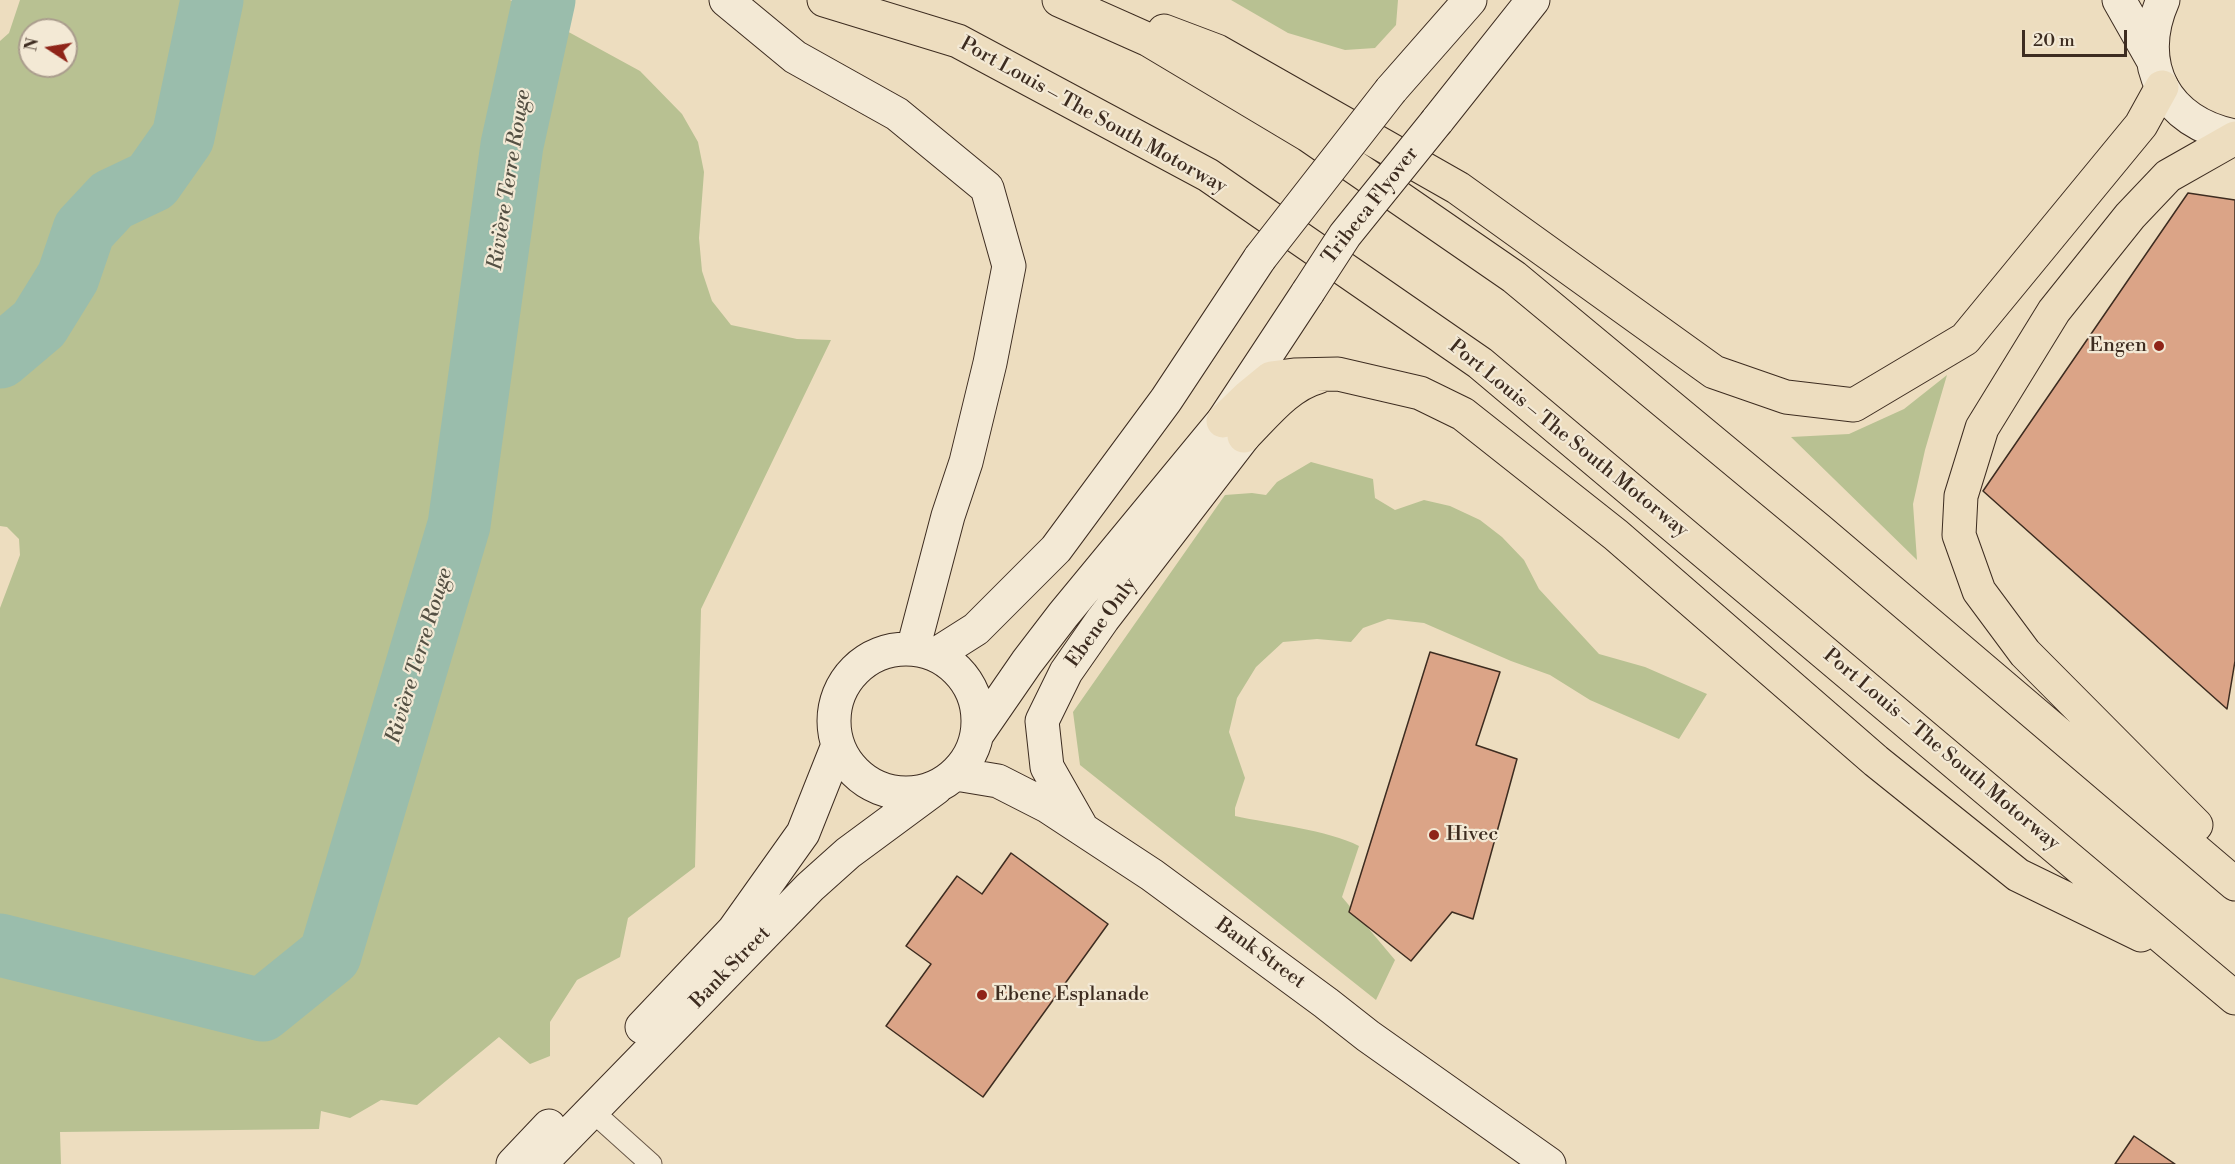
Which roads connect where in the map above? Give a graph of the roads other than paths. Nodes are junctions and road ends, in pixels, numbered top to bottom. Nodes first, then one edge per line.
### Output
1 (726, 0) edge
2 (824, 0) edge
3 (1059, 0) edge
4 (1077, 0) edge
5 (1470, 0) edge
6 (1533, 0) edge
7 (2119, 0) edge
8 (2163, 0) edge
9 (2157, 74) junction
10 (2235, 137) edge
11 (1234, 428) junction
12 (924, 652) junction
13 (977, 736) junction
14 (838, 745) junction
15 (946, 781) junction
16 (1083, 830) junction
17 (2235, 866) edge
18 (2235, 884) edge
19 (2186, 956) junction
20 (2235, 998) edge
21 (592, 1111) junction
22 (513, 1164) edge
23 (540, 1164) edge
24 (651, 1164) edge
25 (1549, 1164) edge

1 - 12 street
2 - 19 highway, Port Louis – The South Motorway
3 - 18 highway
4 - 9 highway
5 - 12 street, bridge
6 - 11 street, Tribeca Flyover, bridge
7 - 9 street
8 - 9 street
9 - 10 street
10 - 17 highway
11 - 13 street
11 - 16 street, Ebene Only
11 - 19 highway
12 - 13 street
12 - 14 street
13 - 15 street
13 - 16 street
14 - 15 street
14 - 22 street
15 - 16 street, Bank Street
15 - 21 street, Bank Street
16 - 25 street, Bank Street
19 - 20 highway, Port Louis – The South Motorway
21 - 23 street, Bank Street
21 - 24 lane

